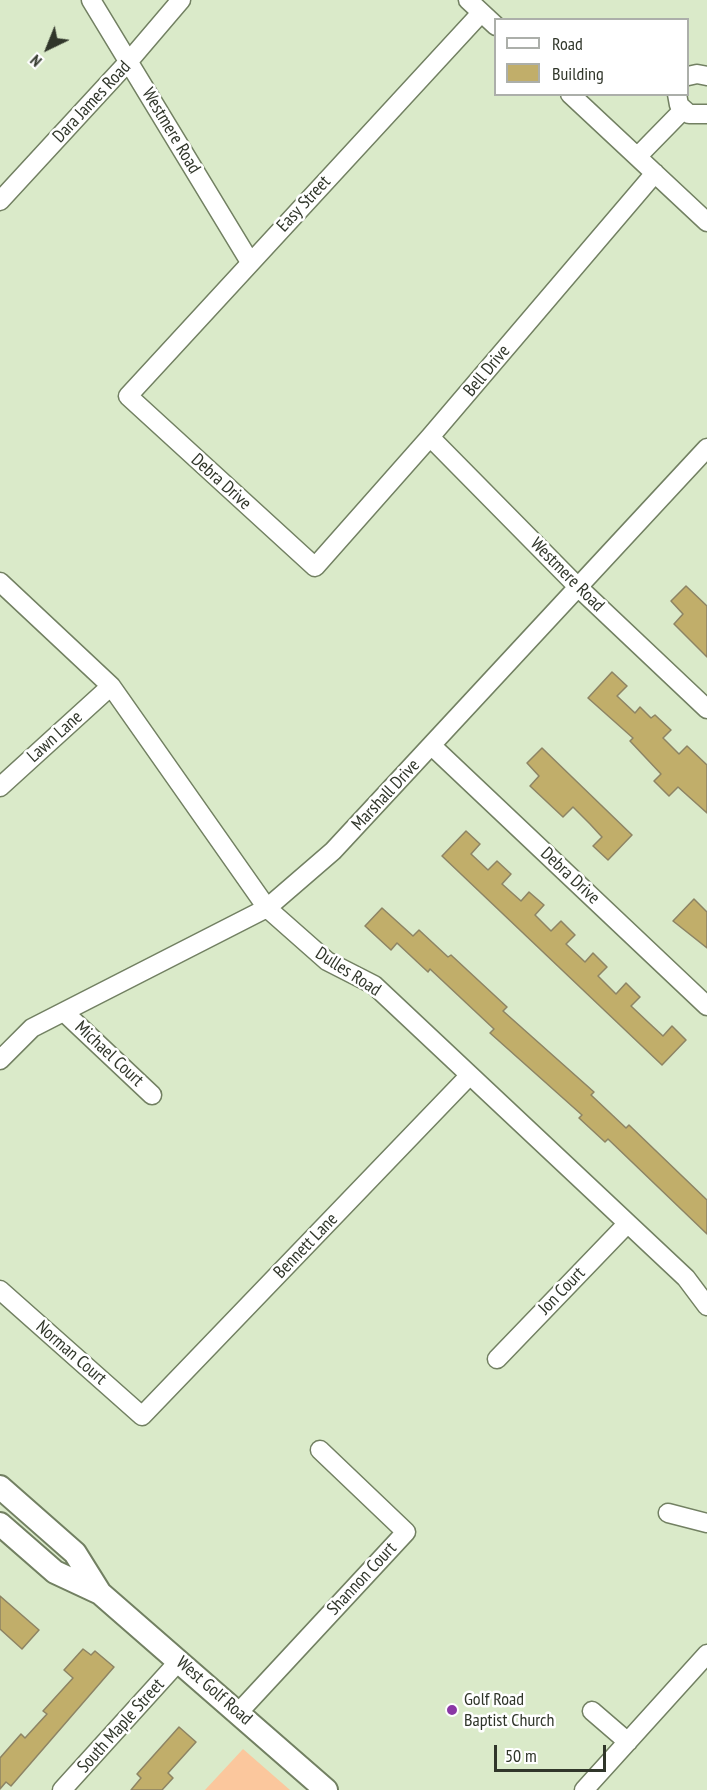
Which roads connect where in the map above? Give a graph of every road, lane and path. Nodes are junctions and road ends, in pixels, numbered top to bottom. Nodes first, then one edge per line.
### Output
1 (91, 0) edge
2 (181, 0) edge
3 (473, 4) edge
4 (494, 25) edge
5 (129, 61) junction
6 (689, 76) edge
7 (707, 76) edge
8 (572, 96) edge
9 (680, 102) edge
10 (707, 114) edge
11 (638, 156) junction
12 (655, 172) junction
13 (0, 201) edge
14 (707, 222) edge
15 (250, 262) junction
16 (128, 396) joint
17 (430, 437) junction
18 (707, 448) edge
19 (315, 567) joint
20 (0, 582) edge
21 (579, 588) junction
22 (111, 686) junction
23 (707, 710) edge
24 (432, 746) junction
25 (0, 787) edge
26 (267, 908) junction
27 (707, 1006) edge
28 (65, 1013) junction
29 (0, 1060) edge
30 (469, 1076) junction
31 (152, 1095) dead end
32 (627, 1224) junction
33 (0, 1290) edge
34 (707, 1306) edge
35 (497, 1359) dead end
36 (142, 1416) joint
37 (320, 1450) dead end
38 (0, 1487) edge
39 (18, 1503) junction
40 (668, 1512) dead end
41 (707, 1523) edge
42 (0, 1524) edge
43 (100, 1593) junction
44 (707, 1654) edge
45 (179, 1661) junction
46 (592, 1711) dead end
47 (238, 1713) junction
48 (628, 1742) junction
49 (63, 1790) edge
50 (326, 1790) edge
51 (584, 1790) edge

1 - 5 street, Westmere Road
2 - 5 street, Dara James Road
3 - 4 street
3 - 15 street, Easy Street
5 - 13 street, Dara James Road
5 - 15 street, Westmere Road
6 - 7 street
8 - 11 street
9 - 10 street
9 - 11 street
11 - 12 street
12 - 14 street
12 - 17 street, Bell Drive
15 - 16 street, Easy Street
16 - 19 street, Debra Drive
17 - 19 street, Bell Drive
17 - 21 street, Westmere Road
18 - 21 street, Marshall Drive
20 - 22 street, Dulles Road
21 - 23 street, Westmere Road
21 - 24 street, Marshall Drive
22 - 25 street, Lawn Lane
22 - 26 street, Dulles Road
24 - 26 street, Marshall Drive
24 - 27 street, Debra Drive
26 - 28 street, Marshall Drive
26 - 30 street, Dulles Road
28 - 29 street, Marshall Drive
28 - 31 street, Michael Court
30 - 32 street, Dulles Road
30 - 36 street, Bennett Lane
32 - 34 street, Dulles Road
32 - 35 street, Jon Court
33 - 36 street, Norman Court
37 - 47 street, Shannon Court
38 - 39 main road, West Golf Road
39 - 42 street
39 - 43 main road, West Golf Road
40 - 41 street
42 - 43 main road, West Golf Road
43 - 45 main road, West Golf Road
44 - 48 street
45 - 47 main road, West Golf Road
45 - 49 street, South Maple Street
46 - 48 street
47 - 50 main road, West Golf Road
48 - 51 street

